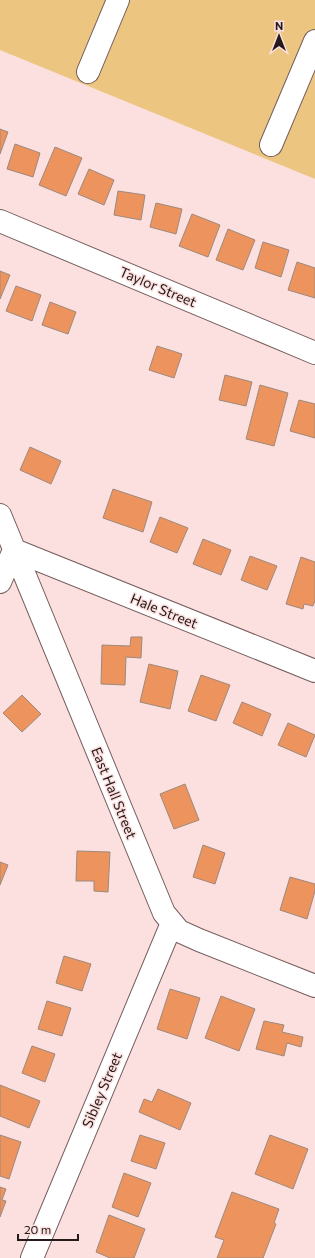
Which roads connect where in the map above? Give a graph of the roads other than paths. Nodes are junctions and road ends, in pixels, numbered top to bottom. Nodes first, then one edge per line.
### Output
1 (118, 0) edge
2 (315, 42) edge
3 (88, 72) dead end
4 (271, 145) dead end
5 (0, 221) edge
6 (315, 353) edge
7 (0, 515) edge
8 (14, 550) junction
9 (0, 582) edge
10 (315, 671) edge
11 (172, 923) junction
12 (315, 986) edge
13 (32, 1258) edge

1 - 3 street
2 - 4 street
5 - 6 street, Taylor Street
7 - 8 street, East Hall Street
8 - 9 street
8 - 10 street, Hale Street
8 - 11 street, East Hall Street
11 - 12 street, East Hall Street
11 - 13 street, Sibley Street

